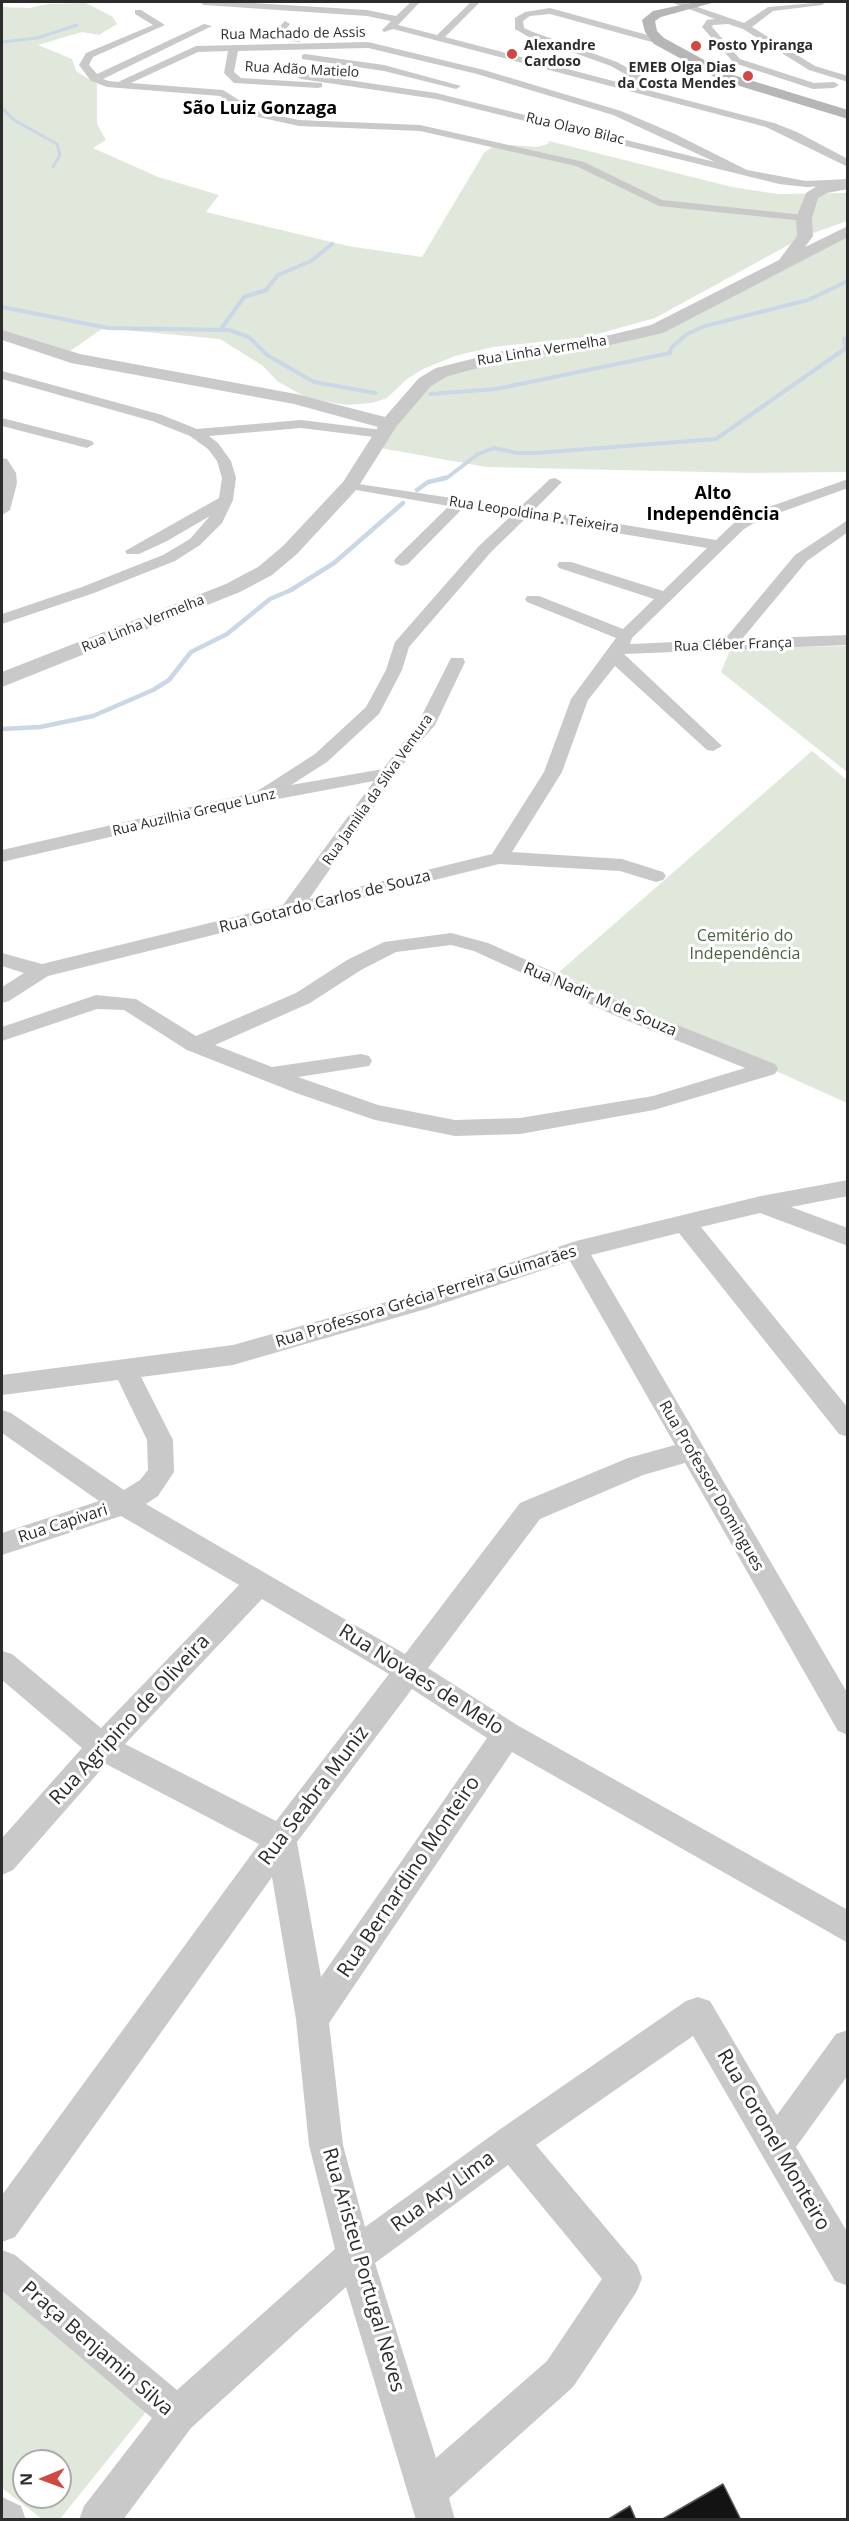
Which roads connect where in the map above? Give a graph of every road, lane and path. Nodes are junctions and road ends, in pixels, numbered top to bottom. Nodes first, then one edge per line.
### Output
1 (204, 2) edge
2 (476, 2) edge
3 (709, 2) edge
4 (822, 2) edge
5 (682, 3) edge
6 (409, 4) edge
7 (138, 12) dead end
8 (727, 21) junction
9 (395, 22) junction
10 (285, 24) dead end
11 (207, 26) dead end
12 (746, 27) junction
13 (443, 34) junction
14 (186, 38) junction
15 (659, 41) junction
16 (341, 44) junction
17 (369, 45) junction
18 (235, 49) junction
19 (187, 52) junction
20 (301, 76) dead end
21 (95, 79) junction
22 (848, 80) edge
23 (121, 84) junction
24 (365, 87) junction
25 (463, 88) dead end
26 (663, 99) junction
27 (504, 101) dead end
28 (617, 113) junction
29 (848, 115) edge
30 (516, 116) junction
31 (848, 164) edge
32 (742, 171) junction
33 (848, 183) edge
34 (804, 218) junction
35 (848, 231) edge
36 (785, 264) junction
37 (2, 335) edge
38 (2, 375) edge
39 (2, 422) edge
40 (386, 429) junction
41 (195, 433) junction
42 (87, 444) dead end
43 (2, 462) edge
44 (555, 482) dead end
45 (848, 483) edge
46 (350, 485) junction
47 (226, 500) junction
48 (460, 503) junction
49 (2, 510) edge
50 (524, 513) junction
51 (848, 524) edge
52 (718, 545) junction
53 (133, 551) dead end
54 (402, 561) dead end
55 (565, 565) dead end
56 (666, 597) junction
57 (533, 599) dead end
58 (2, 619) edge
59 (848, 640) edge
60 (729, 644) junction
61 (620, 647) junction
62 (457, 662) dead end
63 (2, 680) edge
64 (713, 746) dead end
65 (388, 773) junction
66 (262, 796) junction
67 (2, 856) edge
68 (499, 858) junction
69 (656, 876) dead end
70 (289, 911) junction
71 (2, 959) edge
72 (41, 971) junction
73 (2, 996) edge
74 (2, 1034) edge
75 (195, 1045) junction
76 (361, 1061) dead end
77 (273, 1074) junction
78 (848, 1188) edge
79 (761, 1204) junction
80 (684, 1223) junction
81 (848, 1238) edge
82 (576, 1250) junction
83 (125, 1369) junction
84 (2, 1385) edge
85 (2, 1420) edge
86 (848, 1427) edge
87 (690, 1451) junction
88 (124, 1504) junction
89 (2, 1544) edge
90 (260, 1582) junction
91 (2, 1663) edge
92 (409, 1671) junction
93 (848, 1722) edge
94 (507, 1734) junction
95 (102, 1747) junction
96 (281, 1839) junction
97 (2, 1860) edge
98 (848, 1928) edge
99 (698, 2013) joint
100 (312, 2019) junction
101 (848, 2046) edge
102 (511, 2142) junction
103 (776, 2146) junction
104 (2, 2224) edge
105 (355, 2256) junction
106 (2, 2268) edge
107 (848, 2268) edge
108 (178, 2415) junction
109 (432, 2506) edge
110 (2, 2516) edge
111 (6, 2520) edge
112 (98, 2520) edge

1 - 9 street
2 - 13 street
3 - 5 main road
4 - 12 street
5 - 8 street
5 - 15 main road
6 - 9 street
7 - 21 street
8 - 12 street
8 - 22 street
9 - 13 street
9 - 13 street
9 - 17 street
10 - 16 street
11 - 14 street
12 - 22 street
13 - 26 street
14 - 19 street
14 - 21 street
15 - 26 street
15 - 29 main road
16 - 17 street, Rua Machado de Assis
16 - 18 street, Rua Machado de Assis
17 - 28 street, Rua Machado de Assis
18 - 19 street, Rua Machado de Assis
18 - 24 street, Rua Adão Matielo
18 - 25 street
19 - 23 street
20 - 24 street, Rua Olavo Bilac
21 - 23 street
23 - 34 street
24 - 30 street, Rua Olavo Bilac
26 - 28 street
26 - 31 street
27 - 30 street
28 - 32 street, Rua Machado de Assis
30 - 32 street, Rua Olavo Bilac
32 - 33 street, Rua Olavo Bilac
33 - 34 street, Rua Olavo Bilac
34 - 36 street, Rua Olavo Bilac
35 - 36 street, Rua Linha Vermelha
36 - 40 street, Rua Linha Vermelha
37 - 40 street
38 - 41 street
39 - 42 street
40 - 41 street
40 - 46 street, Rua Linha Vermelha
41 - 47 street
43 - 49 street
44 - 50 street
45 - 52 street
46 - 48 street, Rua Leopoldina P. Teixeira
46 - 63 street, Rua Linha Vermelha
47 - 53 street
47 - 58 street
48 - 50 street, Rua Leopoldina P. Teixeira
48 - 54 street
50 - 52 street, Rua Leopoldina P. Teixeira
50 - 66 street
51 - 60 street
52 - 56 street
55 - 56 street
56 - 61 street
57 - 61 street
59 - 60 street, Rua Cléber França
60 - 61 street, Rua Cléber França
61 - 64 street
61 - 68 street
62 - 65 street, Rua Jamilia da Silva Ventura
65 - 66 street, Rua Auzilhia Greque Lunz
65 - 70 street, Rua Jamilia da Silva Ventura
66 - 67 street, Rua Auzilhia Greque Lunz
68 - 69 street, Rua Gotardo Carlos de Souza
68 - 70 street, Rua Gotardo Carlos de Souza
70 - 72 street, Rua Gotardo Carlos de Souza
71 - 72 street
72 - 73 street, Rua Gotardo Carlos de Souza
74 - 75 street
75 - 77 street
75 - 77 street, Rua Nadir M de Souza
76 - 77 street
78 - 79 street, Rua Professora Grécia Ferreira Guimarães
79 - 80 street, Rua Professora Grécia Ferreira Guimarães
79 - 81 street
80 - 82 street, Rua Professora Grécia Ferreira Guimarães
80 - 86 street
82 - 83 street, Rua Professora Grécia Ferreira Guimarães
82 - 87 street, Rua Professor Domingues
83 - 84 street, Rua Professora Grécia Ferreira Guimarães
83 - 88 street, Rua Capivari
85 - 88 street, Rua Novaes de Melo
87 - 92 street, Rua Seabra Muniz
87 - 93 street, Rua Professor Domingues
88 - 89 street, Rua Capivari
88 - 90 street, Rua Novaes de Melo
90 - 92 street, Rua Novaes de Melo
90 - 95 street, Rua Agripino de Oliveira
91 - 95 street
92 - 94 street, Rua Novaes de Melo
92 - 96 street, Rua Seabra Muniz
94 - 98 street, Rua Novaes de Melo
94 - 100 street, Rua Bernardino Monteiro
95 - 96 street
95 - 97 street, Rua Agripino de Oliveira
96 - 100 street, Rua Aristeu Portugal Neves
96 - 104 street, Rua Seabra Muniz
99 - 102 street, Rua Ary Lima
99 - 103 street, Rua Coronel Monteiro
100 - 105 street, Rua Aristeu Portugal Neves
101 - 103 street
102 - 105 street, Rua Ary Lima
102 - 109 street
103 - 107 street, Rua Coronel Monteiro
105 - 108 street, Rua Ary Lima
105 - 109 street, Rua Aristeu Portugal Neves
106 - 108 street, Praça Benjamin Silva
108 - 112 street, Praça Benjamin Silva
110 - 111 street

